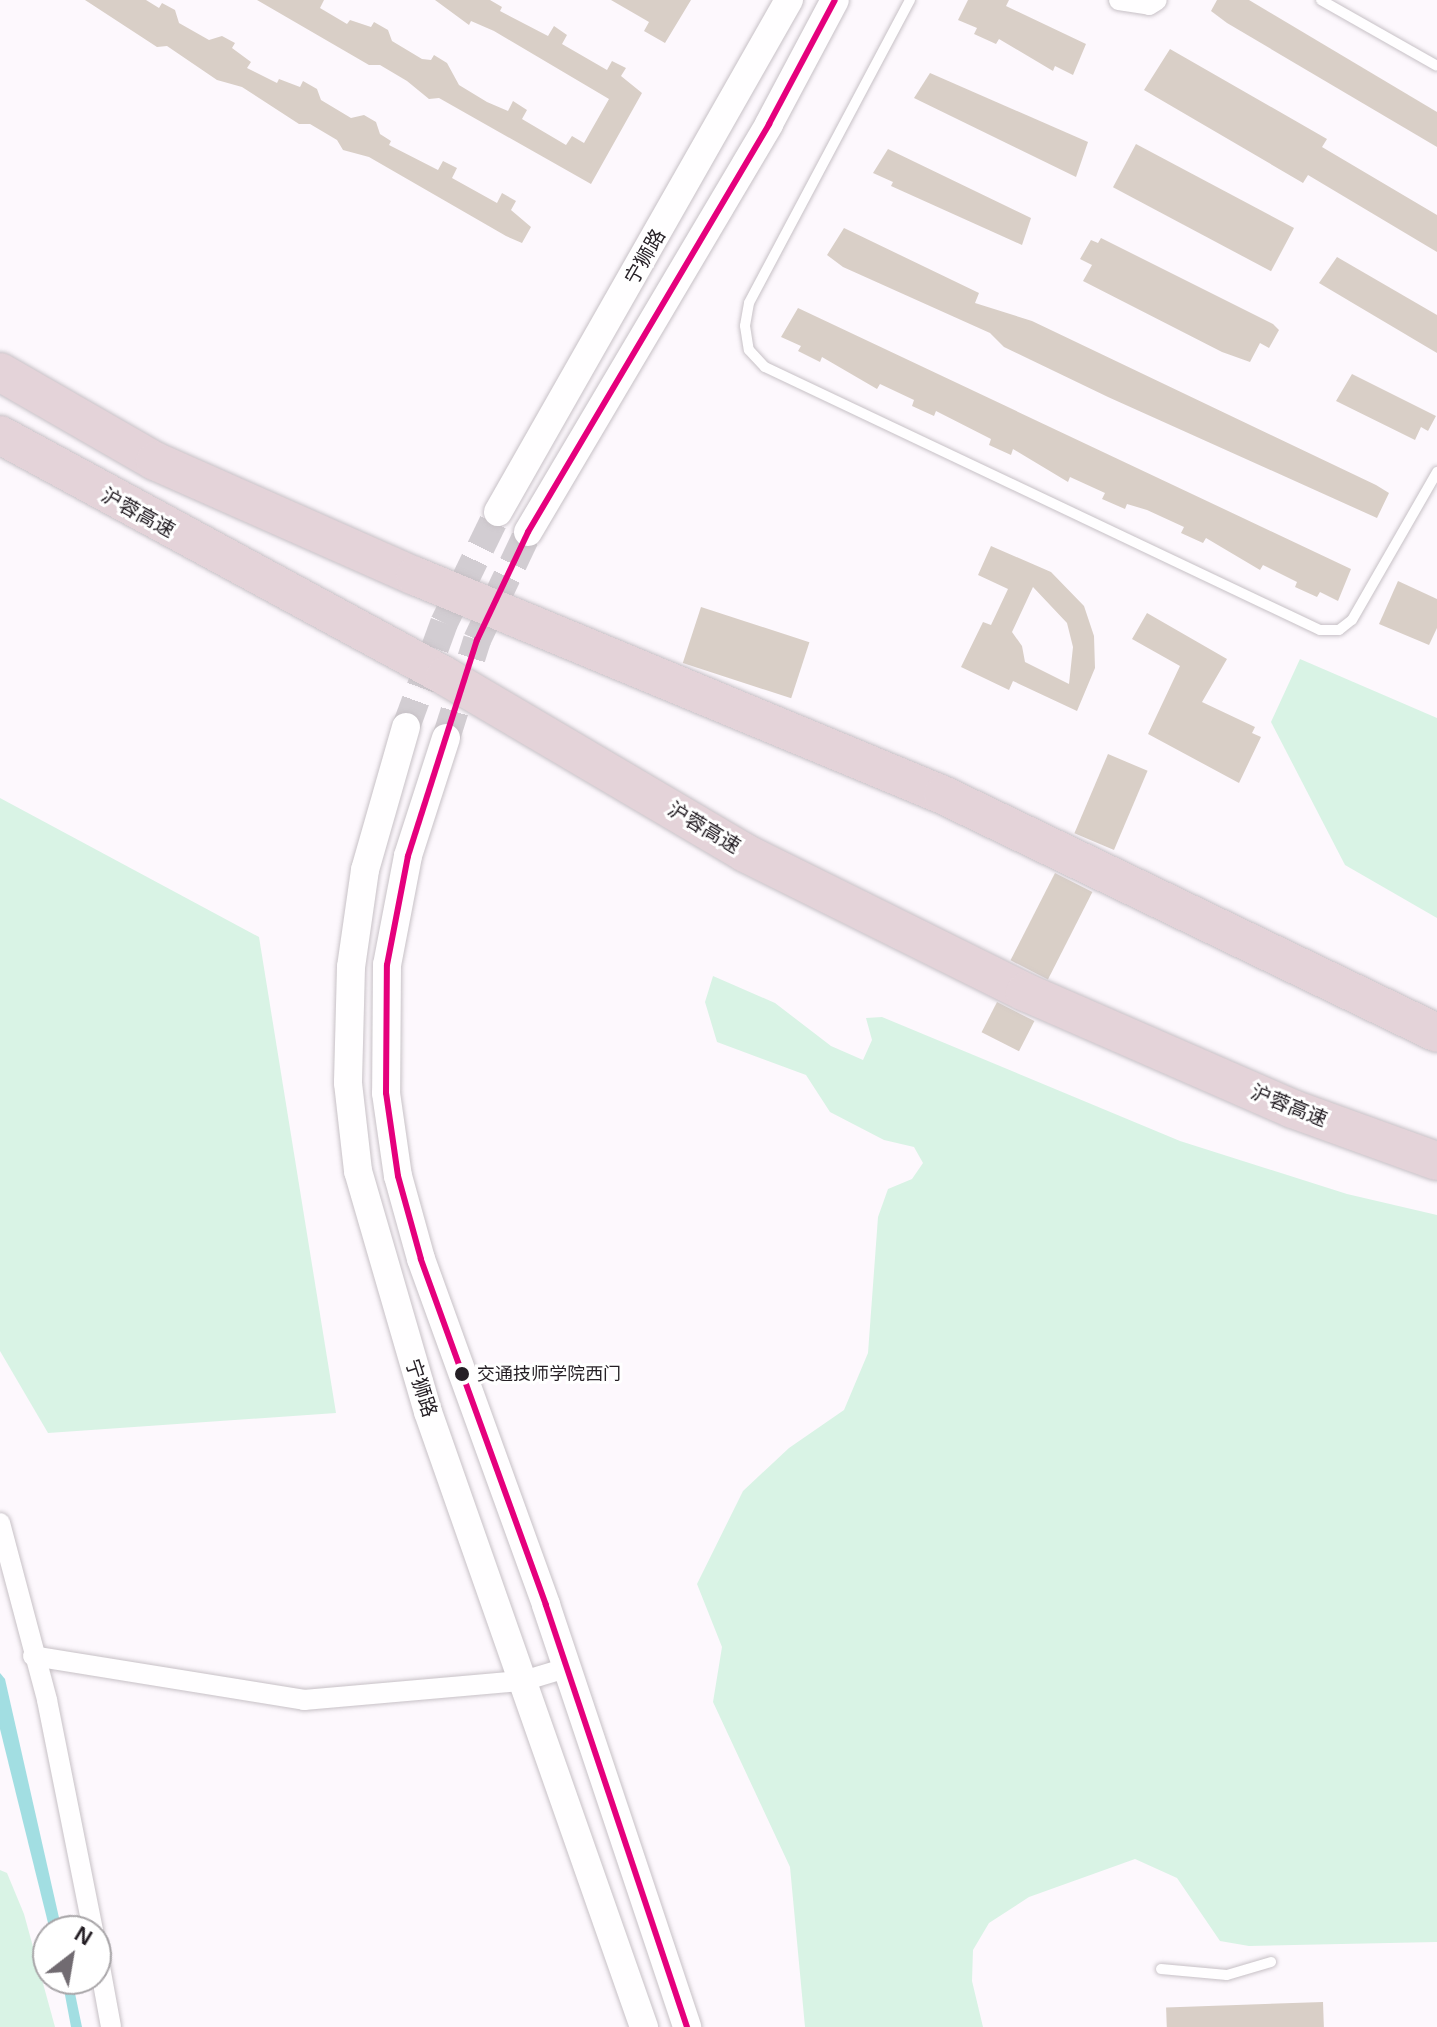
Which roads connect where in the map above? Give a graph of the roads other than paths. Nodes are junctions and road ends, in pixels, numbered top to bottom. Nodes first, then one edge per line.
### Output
1 (789, 0) edge
2 (835, 0) edge
3 (910, 0) edge
4 (1119, 0) edge
5 (1157, 0) edge
6 (1321, 0) edge
7 (1437, 66) edge
8 (0, 372) edge
9 (0, 435) edge
10 (1437, 472) edge
11 (498, 512) tunnel mouth
12 (528, 532) tunnel mouth
13 (406, 727) tunnel mouth
14 (446, 738) tunnel mouth
15 (1437, 1033) edge
16 (1437, 1161) edge
17 (0, 1523) edge
18 (33, 1656) junction
19 (566, 1668) junction
20 (523, 1681) junction
21 (90, 1915) edge
22 (1271, 1962) dead end
23 (1161, 1969) dead end
24 (105, 1995) edge
25 (111, 2027) edge
26 (644, 2027) edge
27 (687, 2027) edge

1 - 11 main road, 宁狮路
2 - 12 main road, 宁狮路
3 - 10 lane
4 - 5 street
6 - 7 lane
8 - 15 highway
9 - 16 highway, 沪蓉高速
13 - 20 main road, 宁狮路
14 - 19 main road
17 - 18 street
18 - 20 street
18 - 21 street
19 - 20 street
19 - 27 main road
20 - 26 main road, 宁狮路
22 - 23 lane
24 - 25 street

